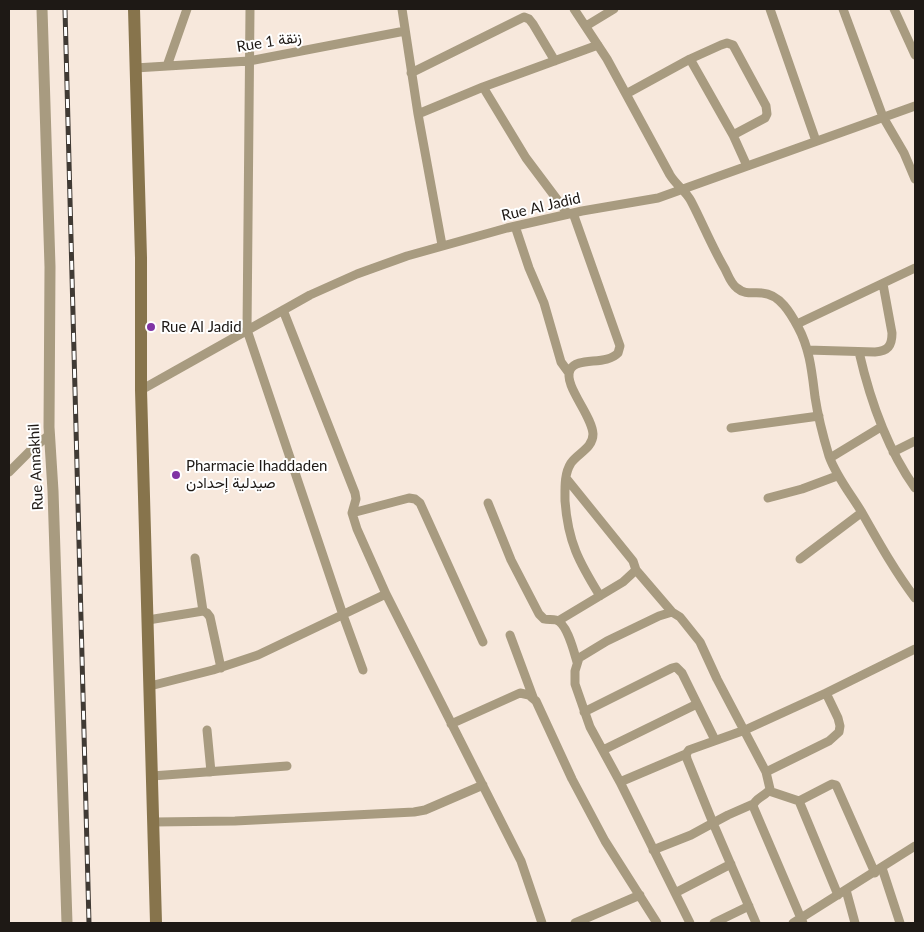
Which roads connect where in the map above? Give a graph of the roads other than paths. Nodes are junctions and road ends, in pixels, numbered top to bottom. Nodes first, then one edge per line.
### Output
1 (42, 9) edge
2 (134, 9) edge
3 (187, 9) edge
4 (250, 9) edge
5 (402, 9) edge
6 (574, 9) edge
7 (614, 9) edge
8 (770, 9) edge
9 (843, 9) edge
10 (894, 9) edge
11 (586, 26) junction
12 (405, 31) junction
13 (598, 44) junction
14 (915, 55) edge
15 (690, 59) junction
16 (249, 61) junction
17 (555, 61) junction
18 (167, 66) junction
19 (135, 68) junction
20 (410, 73) junction
21 (483, 87) junction
22 (626, 94) junction
23 (915, 106) edge
24 (418, 114) junction
25 (882, 117) junction
26 (732, 135) junction
27 (816, 141) junction
28 (747, 166) junction
29 (915, 180) edge
30 (681, 189) junction
31 (570, 214) junction
32 (515, 226) junction
33 (442, 245) junction
34 (915, 268) edge
35 (883, 284) junction
36 (283, 310) junction
37 (797, 324) junction
38 (247, 330) junction
39 (807, 350) junction
40 (859, 352) junction
41 (569, 373) junction
42 (141, 390) junction
43 (819, 416) junction
44 (881, 427) junction
45 (731, 428) dead end
46 (49, 436) junction
47 (915, 441) edge
48 (893, 452) junction
49 (830, 458) junction
50 (9, 472) edge
51 (838, 476) junction
52 (566, 478) junction
53 (915, 488) edge
54 (768, 498) dead end
55 (488, 502) dead end
56 (352, 513) junction
57 (861, 513) junction
58 (195, 558) dead end
59 (800, 559) dead end
60 (636, 570) junction
61 (386, 594) junction
62 (600, 596) junction
63 (915, 598) edge
64 (203, 611) junction
65 (672, 612) junction
66 (343, 615) junction
67 (148, 620) junction
68 (558, 621) junction
69 (510, 635) dead end
70 (483, 642) dead end
71 (915, 649) edge
72 (577, 662) junction
73 (221, 668) junction
74 (363, 670) dead end
75 (150, 686) junction
76 (826, 693) junction
77 (533, 697) junction
78 (697, 704) junction
79 (584, 712) junction
80 (451, 724) junction
81 (207, 730) dead end
82 (744, 730) junction
83 (715, 740) junction
84 (603, 750) junction
85 (686, 754) junction
86 (286, 766) dead end
87 (212, 772) junction
88 (766, 772) junction
89 (152, 776) junction
90 (620, 782) junction
91 (483, 785) junction
92 (769, 791) junction
93 (798, 801) junction
94 (753, 804) junction
95 (154, 822) junction
96 (713, 823) junction
97 (915, 846) edge
98 (654, 850) junction
99 (731, 864) junction
100 (879, 870) junction
101 (675, 893) junction
102 (842, 893) junction
103 (640, 895) junction
104 (749, 906) junction
105 (799, 922) edge
106 (67, 923) edge
107 (156, 923) edge
108 (542, 923) edge
109 (575, 923) edge
110 (658, 923) edge
111 (690, 923) edge
112 (714, 923) edge
113 (756, 923) edge
114 (855, 923) edge
115 (900, 923) edge

1 - 46 street, Rue Annakhil
2 - 19 main road
3 - 18 street
4 - 16 street
5 - 12 street
6 - 11 street
7 - 11 street
8 - 27 street
9 - 25 street
10 - 14 street
11 - 13 street
12 - 16 street, Rue 1 زنقة
12 - 20 street
13 - 17 street
13 - 22 street
15 - 22 street
15 - 26 street
15 - 26 street
16 - 18 street, Rue 1 زنقة
16 - 38 street
17 - 20 street
17 - 21 street
18 - 19 street, Rue 1 زنقة
19 - 42 main road
20 - 24 street
21 - 24 street
21 - 31 street
22 - 30 street
23 - 25 street, Rue Al Jadid
24 - 33 street
25 - 27 street, Rue Al Jadid
25 - 29 street
26 - 28 street
27 - 28 street, Rue Al Jadid
28 - 30 street, Rue Al Jadid
30 - 31 street, Rue Al Jadid
30 - 37 street
31 - 32 street, Rue Al Jadid
31 - 41 street
32 - 33 street, Rue Al Jadid
32 - 41 street
33 - 36 street, Rue Al Jadid
34 - 35 street
35 - 37 street
35 - 40 street
36 - 38 street, Rue Al Jadid
36 - 56 street
37 - 39 street
38 - 42 street, Rue Al Jadid
38 - 66 street
39 - 40 street
39 - 43 street
40 - 44 street
41 - 52 street
42 - 67 main road
43 - 45 street
43 - 49 street
44 - 48 street
44 - 49 street
46 - 50 street
46 - 106 street, Rue Annakhil
47 - 48 street
48 - 53 street
49 - 51 street
51 - 54 street
51 - 57 street
52 - 60 street
52 - 62 street
55 - 68 street
56 - 61 street
56 - 70 street
57 - 59 street
57 - 63 street
58 - 64 street
60 - 62 street
60 - 65 street
61 - 66 street
61 - 80 street
62 - 68 street
64 - 67 street
64 - 73 street
65 - 72 street
65 - 82 street
66 - 73 street
66 - 74 street
67 - 75 main road
68 - 72 street
69 - 77 street
71 - 76 street
72 - 79 street
73 - 75 street
75 - 89 main road
76 - 82 street
76 - 88 street
77 - 80 street
77 - 103 street
78 - 79 street
78 - 83 street
78 - 84 street
79 - 84 street
80 - 91 street
81 - 87 street
82 - 83 street
82 - 88 street
83 - 85 street
84 - 90 street
85 - 90 street
85 - 96 street
86 - 87 street
87 - 89 street
88 - 92 street
89 - 95 main road
90 - 98 street
91 - 95 street
91 - 108 street
92 - 93 street
92 - 94 street
93 - 100 street
93 - 102 street
94 - 96 street
94 - 105 street
95 - 107 main road
96 - 98 street
96 - 99 street
97 - 100 street
98 - 101 street
99 - 101 street
99 - 104 street
100 - 102 street
100 - 115 street
101 - 111 street
102 - 105 street
102 - 114 street
103 - 109 street
103 - 110 street
104 - 112 street
104 - 113 street

